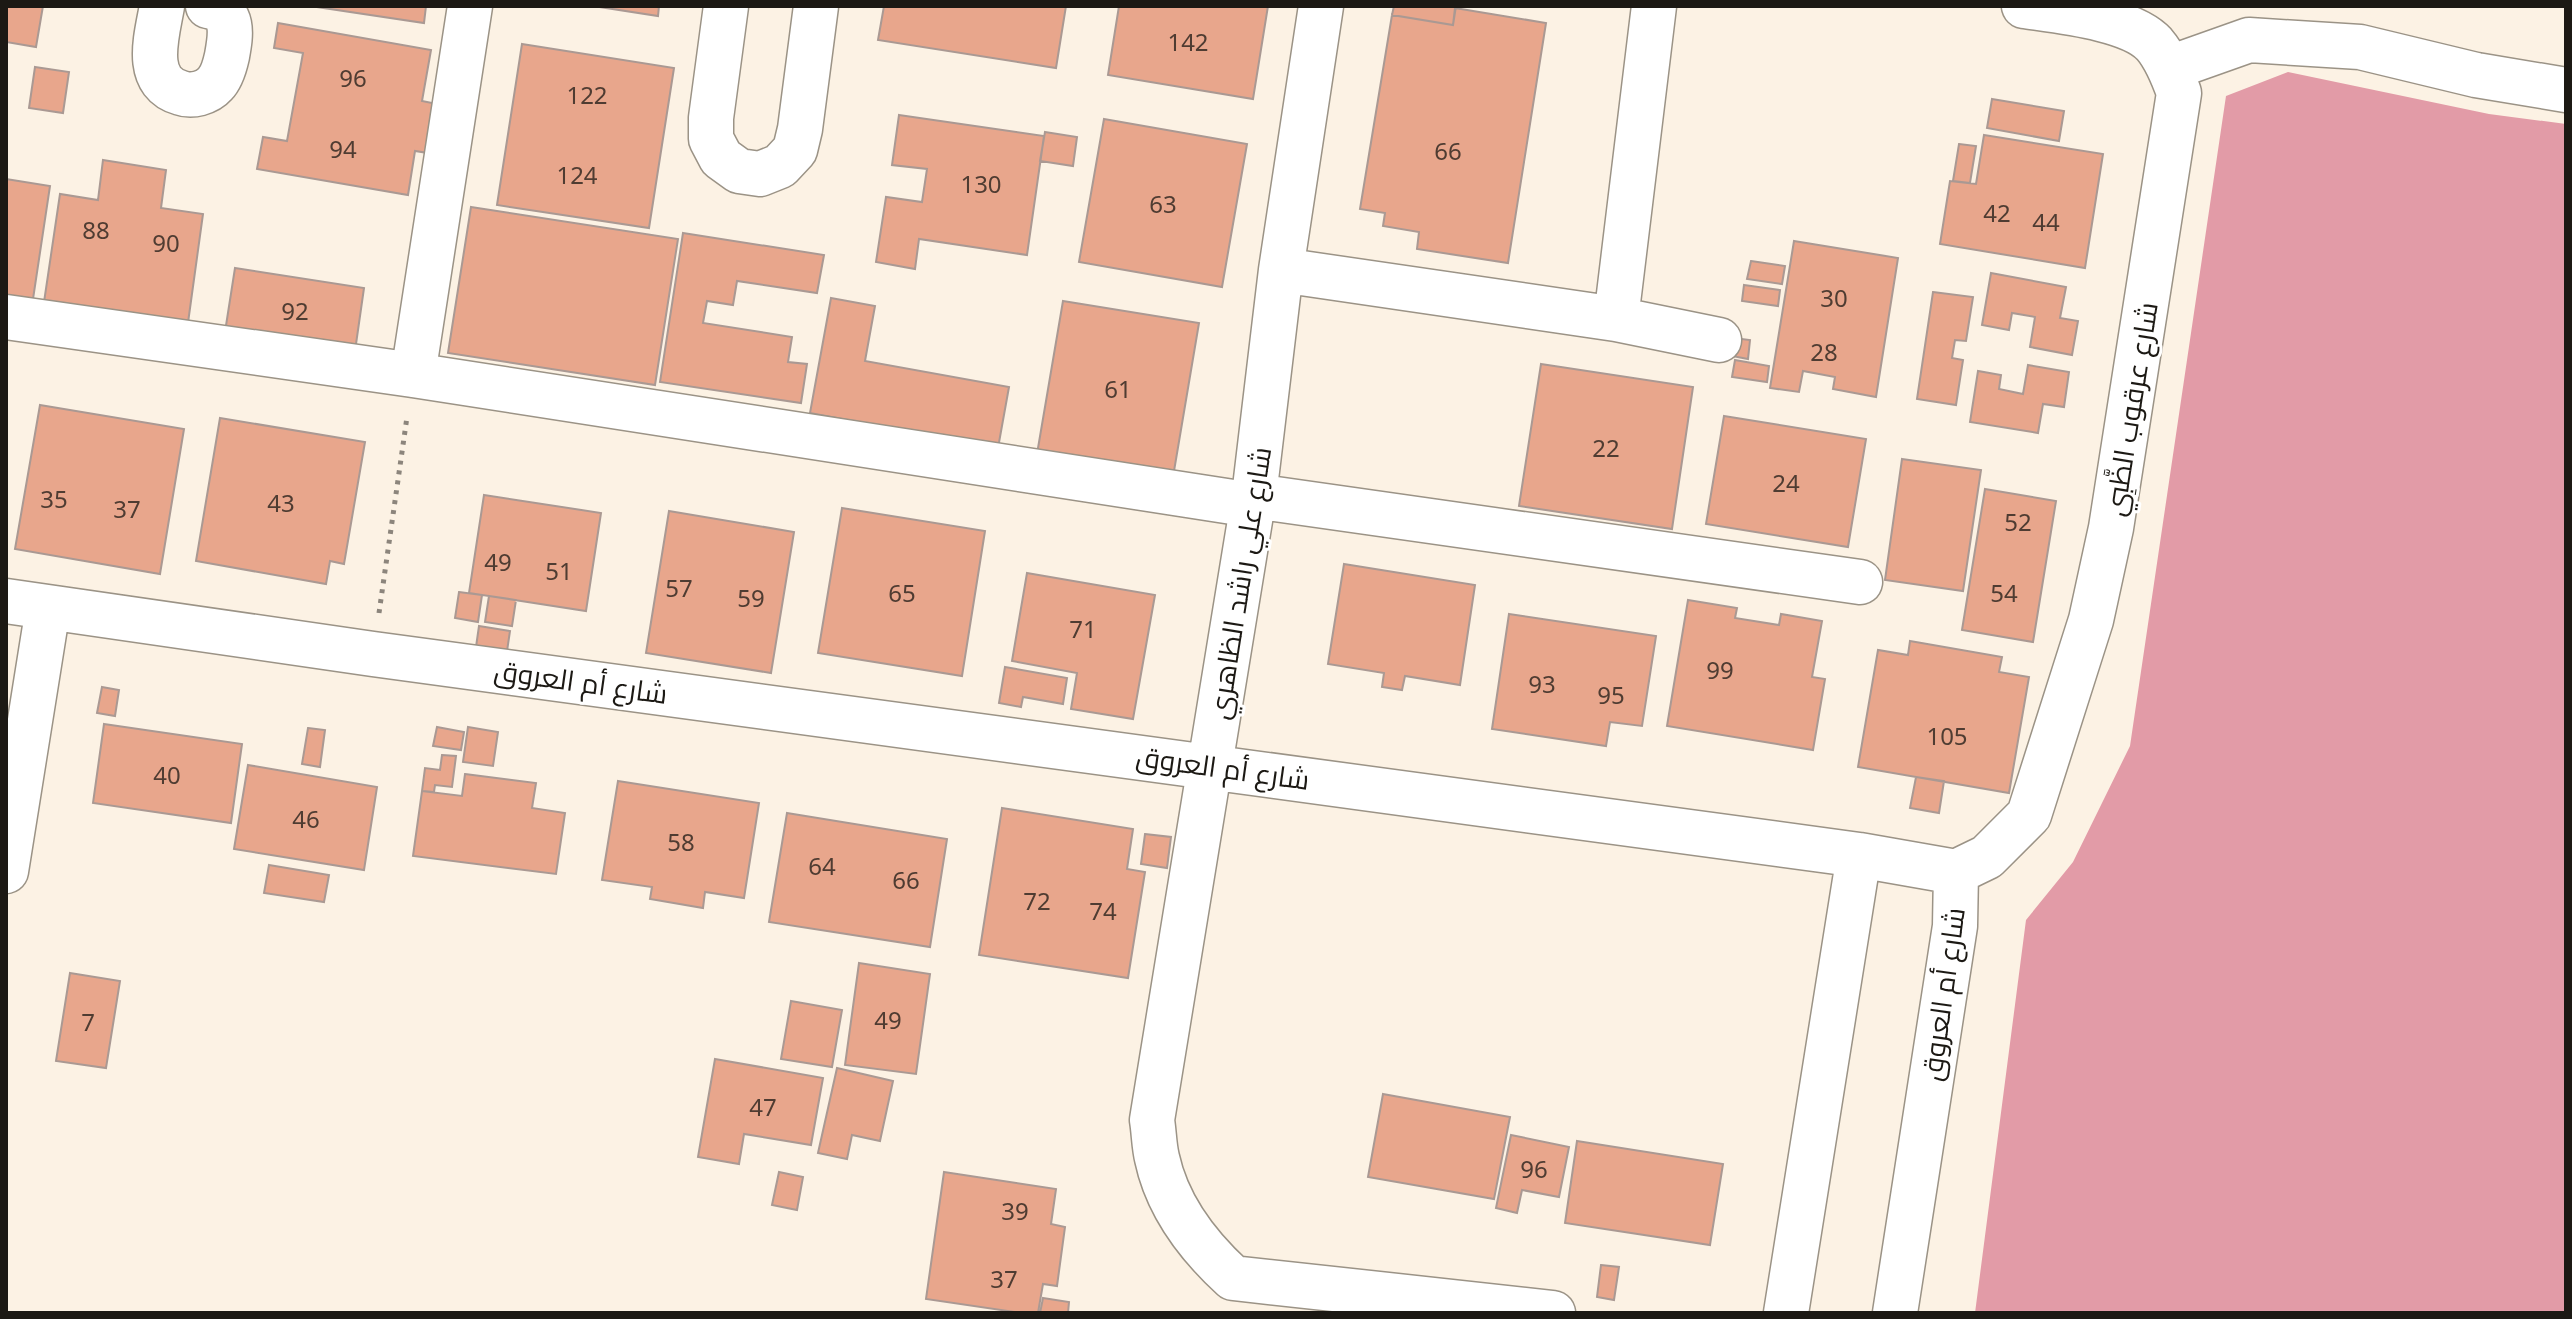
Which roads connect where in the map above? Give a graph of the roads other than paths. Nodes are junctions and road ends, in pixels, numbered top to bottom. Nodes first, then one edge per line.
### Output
1 (162, 6) edge
2 (208, 6) edge
3 (470, 6) edge
4 (726, 6) edge
5 (816, 6) edge
6 (1321, 6) edge
7 (1654, 6) edge
8 (2024, 6) edge
9 (2170, 68) junction
10 (2566, 90) edge
11 (1281, 270) junction
12 (6, 317) edge
13 (1616, 319) junction
14 (1719, 340) dead end
15 (413, 375) junction
16 (1253, 500) junction
17 (1860, 582) dead end
18 (27, 604) edge
19 (1211, 765) junction
20 (1859, 855) junction
21 (6, 871) edge
22 (1956, 872) junction
23 (1553, 1313) edge
24 (1786, 1313) edge
25 (1895, 1313) edge

1 - 2 street
3 - 15 street
4 - 5 street
6 - 11 street, شارع علي راشد الظاهري
7 - 13 street
8 - 9 street, شارع عرقوب الظَّبِي
9 - 10 street
9 - 22 street, شارع عرقوب الظَّبِي
11 - 13 street
11 - 16 street, شارع علي راشد الظاهري
12 - 15 street
13 - 14 street
15 - 16 street
16 - 17 street
16 - 19 street, شارع علي راشد الظاهري
18 - 19 street, شارع أم العروق
18 - 21 street, شارع أم العروق
19 - 20 street, شارع أم العروق
19 - 23 street, شارع علي راشد الظاهري
20 - 22 street, شارع أم العروق
20 - 24 street
22 - 25 street, شارع أم العروق

